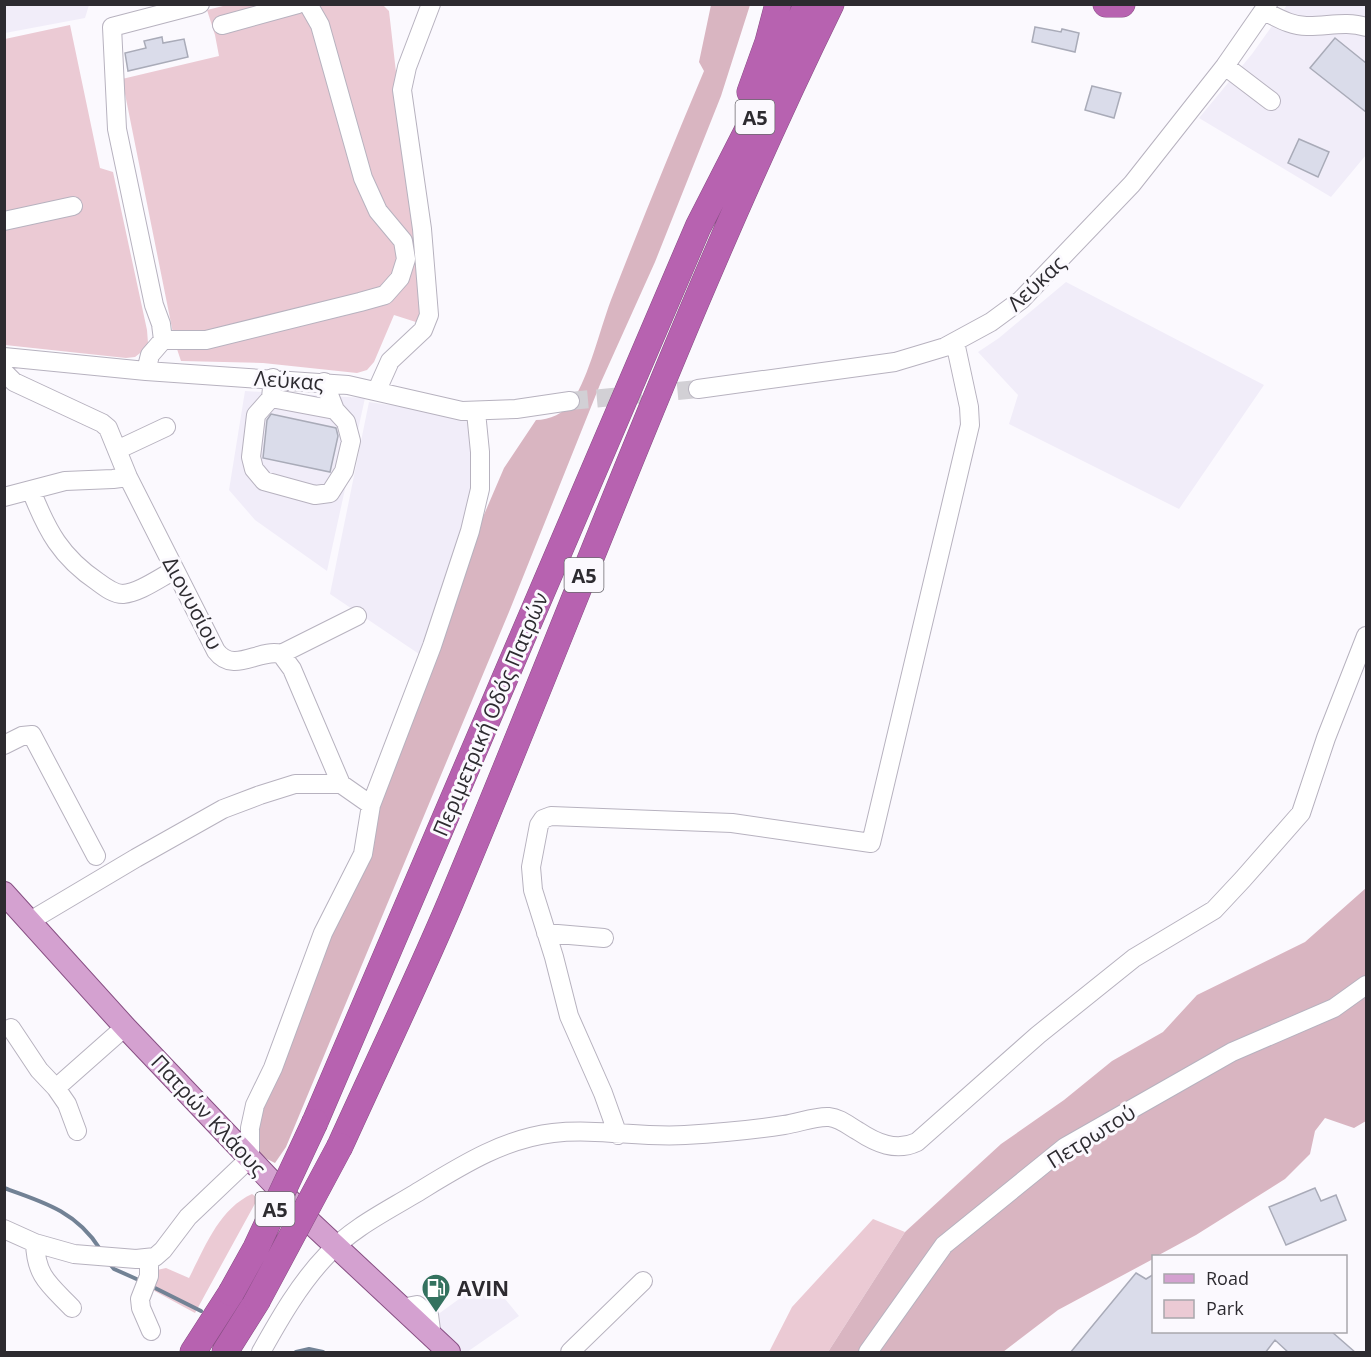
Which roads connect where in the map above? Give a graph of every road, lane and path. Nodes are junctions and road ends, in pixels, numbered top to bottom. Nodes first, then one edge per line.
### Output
1 (200, 4) edge
2 (298, 4) edge
3 (308, 4) edge
4 (431, 4) edge
5 (778, 4) edge
6 (807, 4) edge
7 (831, 4) edge
8 (1106, 4) edge
9 (1122, 4) edge
10 (1266, 8) edge
11 (222, 25) dead end
12 (1366, 27) edge
13 (1225, 66) junction
14 (1271, 101) dead end
15 (73, 206) dead end
16 (4, 220) edge
17 (698, 228) junction
18 (163, 340) junction
19 (955, 342) junction
20 (4, 357) edge
21 (146, 370) junction
22 (4, 372) edge
23 (273, 378) junction
24 (324, 382) junction
25 (698, 389) tunnel mouth
26 (377, 390) junction
27 (271, 398) junction
28 (570, 401) tunnel mouth
29 (335, 410) junction
30 (476, 412) junction
31 (166, 427) dead end
32 (117, 450) junction
33 (128, 477) junction
34 (31, 490) junction
35 (4, 498) edge
36 (175, 570) junction
37 (357, 616) dead end
38 (1366, 636) edge
39 (281, 654) junction
40 (1366, 679) edge
41 (1348, 683) junction
42 (4, 745) edge
43 (341, 784) junction
44 (371, 805) junction
45 (96, 856) dead end
46 (4, 893) edge
47 (30, 921) junction
48 (546, 933) junction
49 (604, 938) dead end
50 (1366, 985) edge
51 (125, 1027) junction
52 (11, 1028) dead end
53 (56, 1089) junction
54 (77, 1131) dead end
55 (618, 1135) junction
56 (250, 1158) junction
57 (4, 1229) edge
58 (35, 1243) junction
59 (336, 1246) junction
60 (147, 1274) junction
61 (643, 1281) dead end
62 (72, 1308) dead end
63 (151, 1331) dead end
64 (193, 1353) edge
65 (225, 1353) edge
66 (261, 1353) edge
67 (449, 1353) edge
68 (570, 1353) edge
69 (868, 1353) edge

1 - 18 street
2 - 11 street
3 - 18 street
4 - 26 street
5 - 17 highway
6 - 17 highway, Περιμετρική Οδός Πατρών / Α5
7 - 65 highway, Περιμετρική Οδός Πατρών / Α5, bridge
8 - 9 highway
10 - 12 street
10 - 13 street, Λεύκας
13 - 14 street
13 - 19 street, Λεύκας
15 - 16 street
17 - 64 highway, Περιμετρική Οδός Πατρών / Α5, bridge
18 - 21 street
19 - 25 street, Λεύκας
19 - 48 street
20 - 21 street, Λεύκας
21 - 23 street, Λεύκας
22 - 32 street, Διονυσίου
23 - 24 street, Λεύκας
23 - 27 street
24 - 26 street, Λεύκας
24 - 29 street
26 - 30 street, Λεύκας
27 - 29 street
27 - 29 street
28 - 30 street, Λεύκας
30 - 44 street
31 - 32 street
32 - 33 street, Διονυσίου
33 - 34 street
33 - 36 street, Διονυσίου
34 - 35 street
34 - 36 street
36 - 39 street, Διονυσίου
37 - 39 street
38 - 41 street
39 - 43 street
40 - 41 street
41 - 55 street
42 - 45 street
43 - 44 street
43 - 47 street
44 - 56 street
46 - 47 main road, Πατρών Κλάους
47 - 51 main road, Πατρών Κλάους
48 - 49 street
48 - 55 street
50 - 69 street, Πετρωτού
51 - 53 street
51 - 56 main road, Πατρών Κλάους
52 - 53 street
53 - 54 street
55 - 59 street
56 - 59 main road, Πατρών Κλάους
56 - 60 street
57 - 58 street
58 - 60 street
58 - 62 street
59 - 66 street
59 - 67 main road, Πατρών Κλάους
60 - 63 street
61 - 68 street

